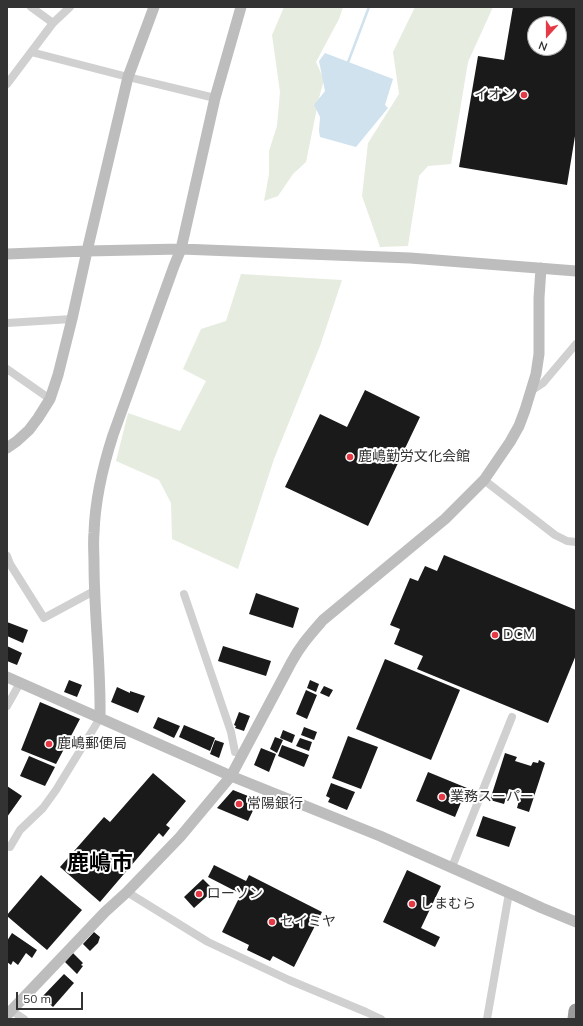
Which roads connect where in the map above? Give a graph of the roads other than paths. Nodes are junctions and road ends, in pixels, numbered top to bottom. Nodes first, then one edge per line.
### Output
1 (31, 7) edge
2 (70, 7) edge
3 (154, 7) edge
4 (241, 7) edge
5 (53, 22) junction
6 (31, 52) junction
7 (128, 77) junction
8 (7, 84) edge
9 (215, 98) junction
10 (181, 249) junction
11 (87, 251) junction
12 (7, 254) edge
13 (541, 268) junction
14 (576, 271) edge
15 (72, 318) junction
16 (7, 323) edge
17 (576, 344) edge
18 (7, 369) edge
19 (531, 391) junction
20 (50, 399) junction
21 (7, 448) edge
22 (484, 480) junction
23 (576, 542) edge
24 (7, 556) edge
25 (94, 591) junction
26 (184, 594) dead end
27 (7, 677) edge
28 (20, 683) junction
29 (7, 706) edge
30 (512, 717) dead end
31 (100, 718) junction
32 (235, 752) dead end
33 (231, 776) junction
34 (8, 848) edge
35 (452, 868) junction
36 (127, 892) junction
37 (509, 893) junction
38 (576, 922) edge
39 (576, 1011) edge
40 (9, 1013) edge
41 (24, 1019) edge
42 (381, 1019) edge
43 (487, 1019) edge
44 (575, 1019) edge

1 - 5 street
2 - 5 street
3 - 7 street
4 - 9 street
5 - 6 street
6 - 7 street
6 - 8 street
7 - 9 street
7 - 11 street
9 - 10 street
10 - 11 street
10 - 13 street
10 - 25 street
11 - 12 street
11 - 15 street
13 - 14 street
13 - 19 street
15 - 16 street
15 - 20 street
17 - 19 street
18 - 20 street
19 - 22 street
20 - 21 street
22 - 23 street
22 - 33 street
24 - 25 street
25 - 31 street
26 - 32 street
27 - 28 street
28 - 29 street
28 - 31 street
30 - 35 street
31 - 33 street
31 - 34 street
33 - 35 street
33 - 36 street
35 - 37 street
36 - 40 street
36 - 42 street
37 - 38 street
37 - 43 street
39 - 44 highway
40 - 41 street

